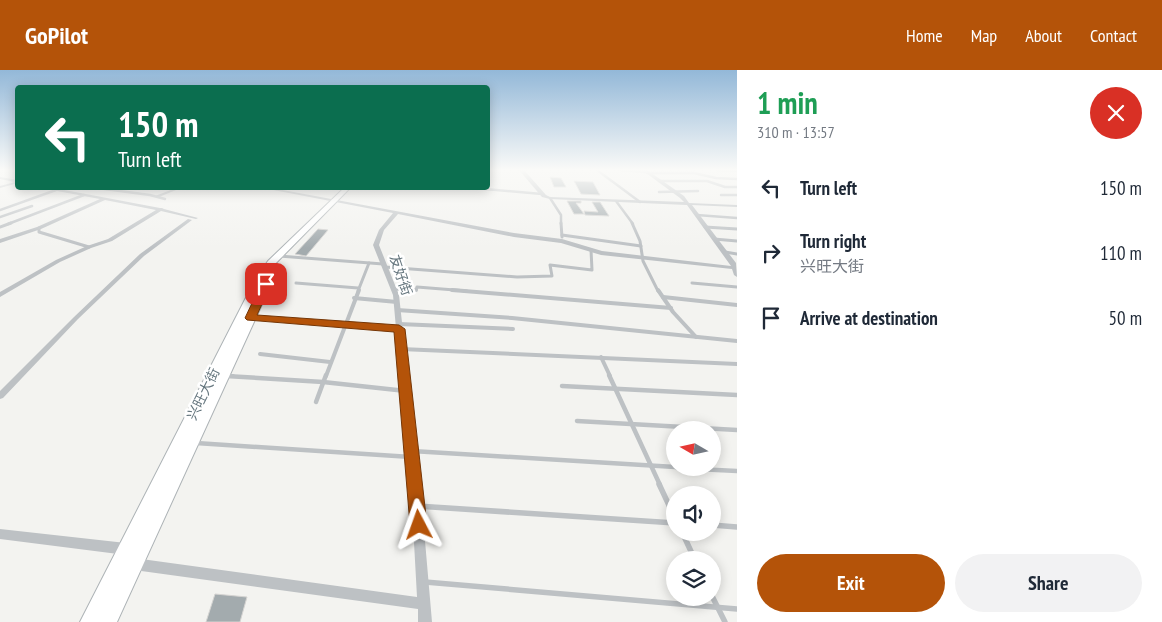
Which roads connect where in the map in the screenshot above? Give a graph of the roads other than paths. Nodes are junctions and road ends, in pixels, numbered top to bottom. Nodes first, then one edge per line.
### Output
1 (36, 196) edge
2 (82, 196) edge
3 (90, 196) edge
4 (157, 196) edge
5 (313, 196) edge
6 (341, 196) edge
7 (342, 196) edge
8 (546, 196) edge
9 (632, 196) edge
10 (678, 196) edge
11 (106, 198) junction
12 (550, 198) junction
13 (165, 199) dead end
14 (337, 200) junction
15 (616, 201) junction
16 (640, 202) junction
17 (688, 204) junction
18 (32, 206) dead end
19 (737, 206) edge
20 (162, 209) junction
21 (0, 210) edge
22 (396, 212) junction
23 (697, 215) junction
24 (0, 217) edge
25 (737, 218) edge
26 (1, 226) edge
27 (705, 226) junction
28 (39, 228) junction
29 (737, 229) edge
30 (562, 235) junction
31 (714, 239) junction
32 (0, 241) edge
33 (737, 241) edge
34 (562, 242) junction
35 (88, 246) junction
36 (641, 246) junction
37 (592, 250) junction
38 (725, 252) junction
39 (737, 254) edge
40 (281, 257) junction
41 (642, 259) junction
42 (369, 263) junction
43 (384, 265) junction
44 (736, 268) edge
45 (737, 275) edge
46 (296, 283) dead end
47 (692, 283) dead end
48 (737, 287) edge
49 (358, 288) junction
50 (393, 289) junction
51 (2, 292) edge
52 (664, 297) junction
53 (354, 298) junction
54 (737, 305) edge
55 (397, 306) junction
56 (671, 308) junction
57 (245, 318) junction
58 (344, 324) junction
59 (399, 326) junction
60 (513, 329) dead end
61 (696, 338) junction
62 (737, 341) edge
63 (401, 348) junction
64 (260, 354) dead end
65 (601, 357) junction
66 (330, 362) junction
67 (737, 364) edge
68 (217, 376) junction
69 (323, 382) junction
70 (562, 386) dead end
71 (615, 388) junction
72 (406, 391) junction
73 (737, 395) edge
74 (0, 396) edge
75 (316, 402) dead end
76 (577, 421) dead end
77 (631, 424) junction
78 (737, 430) edge
79 (185, 443) junction
80 (412, 454) junction
81 (651, 466) junction
82 (666, 467) edge
83 (721, 471) edge
84 (737, 472) edge
85 (666, 498) edge
86 (417, 506) junction
87 (666, 521) edge
88 (721, 526) edge
89 (737, 527) edge
90 (0, 534) edge
91 (126, 549) junction
92 (140, 550) junction
93 (119, 563) junction
94 (135, 564) junction
95 (422, 582) junction
96 (424, 604) junction
97 (718, 608) junction
98 (737, 609) edge
99 (90, 622) edge
100 (107, 622) edge
101 (425, 622) edge
102 (725, 622) edge

1 - 21 lane
2 - 26 lane
3 - 11 street
4 - 13 lane
5 - 14 street
6 - 14 street, 兴旺大街
7 - 14 street, 兴旺大街
8 - 12 street
9 - 16 lane
10 - 17 street
11 - 20 street
11 - 28 street
12 - 15 street
12 - 30 lane
14 - 22 street
14 - 40 street, 兴旺大街
15 - 16 street
15 - 36 lane
16 - 17 street
17 - 19 street
17 - 23 street
18 - 24 lane
20 - 35 street
20 - 74 street
22 - 34 street
22 - 43 street, 友好街
23 - 25 lane
23 - 27 street
27 - 29 lane
27 - 31 street
28 - 32 street
28 - 35 lane
30 - 34 lane
30 - 36 lane
31 - 33 lane
31 - 38 street
34 - 37 street
35 - 51 street
36 - 41 lane
37 - 41 street
37 - 43 lane
38 - 39 lane
38 - 44 street
40 - 42 lane
40 - 57 street, 兴旺大街
41 - 44 street
41 - 52 lane
42 - 43 lane
42 - 49 lane
43 - 50 street, 友好街
44 - 45 street
46 - 49 lane
47 - 48 lane
49 - 53 lane
50 - 55 street, 友好街
50 - 56 lane
52 - 54 lane
52 - 56 lane
53 - 55 lane
53 - 58 lane
55 - 59 street, 友好街
55 - 61 lane
56 - 61 lane
57 - 58 lane
57 - 68 street, 兴旺大街
58 - 59 lane
58 - 66 lane
59 - 60 lane
59 - 63 street, 友好街
61 - 62 lane
63 - 65 lane
63 - 72 street, 友好街
64 - 66 lane
65 - 67 lane
65 - 71 lane
66 - 69 lane
68 - 69 lane
68 - 79 street, 兴旺大街
69 - 72 lane
69 - 75 lane
70 - 71 lane
71 - 73 lane
71 - 77 lane
72 - 80 street, 友好街
76 - 77 lane
77 - 78 lane
77 - 81 lane
79 - 80 lane
79 - 91 street, 兴旺大街
79 - 92 street, 兴旺大街
80 - 81 lane
80 - 86 street, 友好街
81 - 82 lane
81 - 85 lane
83 - 84 lane
86 - 87 lane
86 - 95 street, 友好街
88 - 89 lane
90 - 91 street
91 - 92 street
91 - 93 street, 兴旺大街
92 - 94 street, 兴旺大街
93 - 94 street
93 - 99 street, 兴旺大街
94 - 96 street
94 - 100 street, 兴旺大街
95 - 96 street, 友好街
95 - 97 lane
96 - 101 street, 友好街
97 - 98 lane
97 - 102 lane

